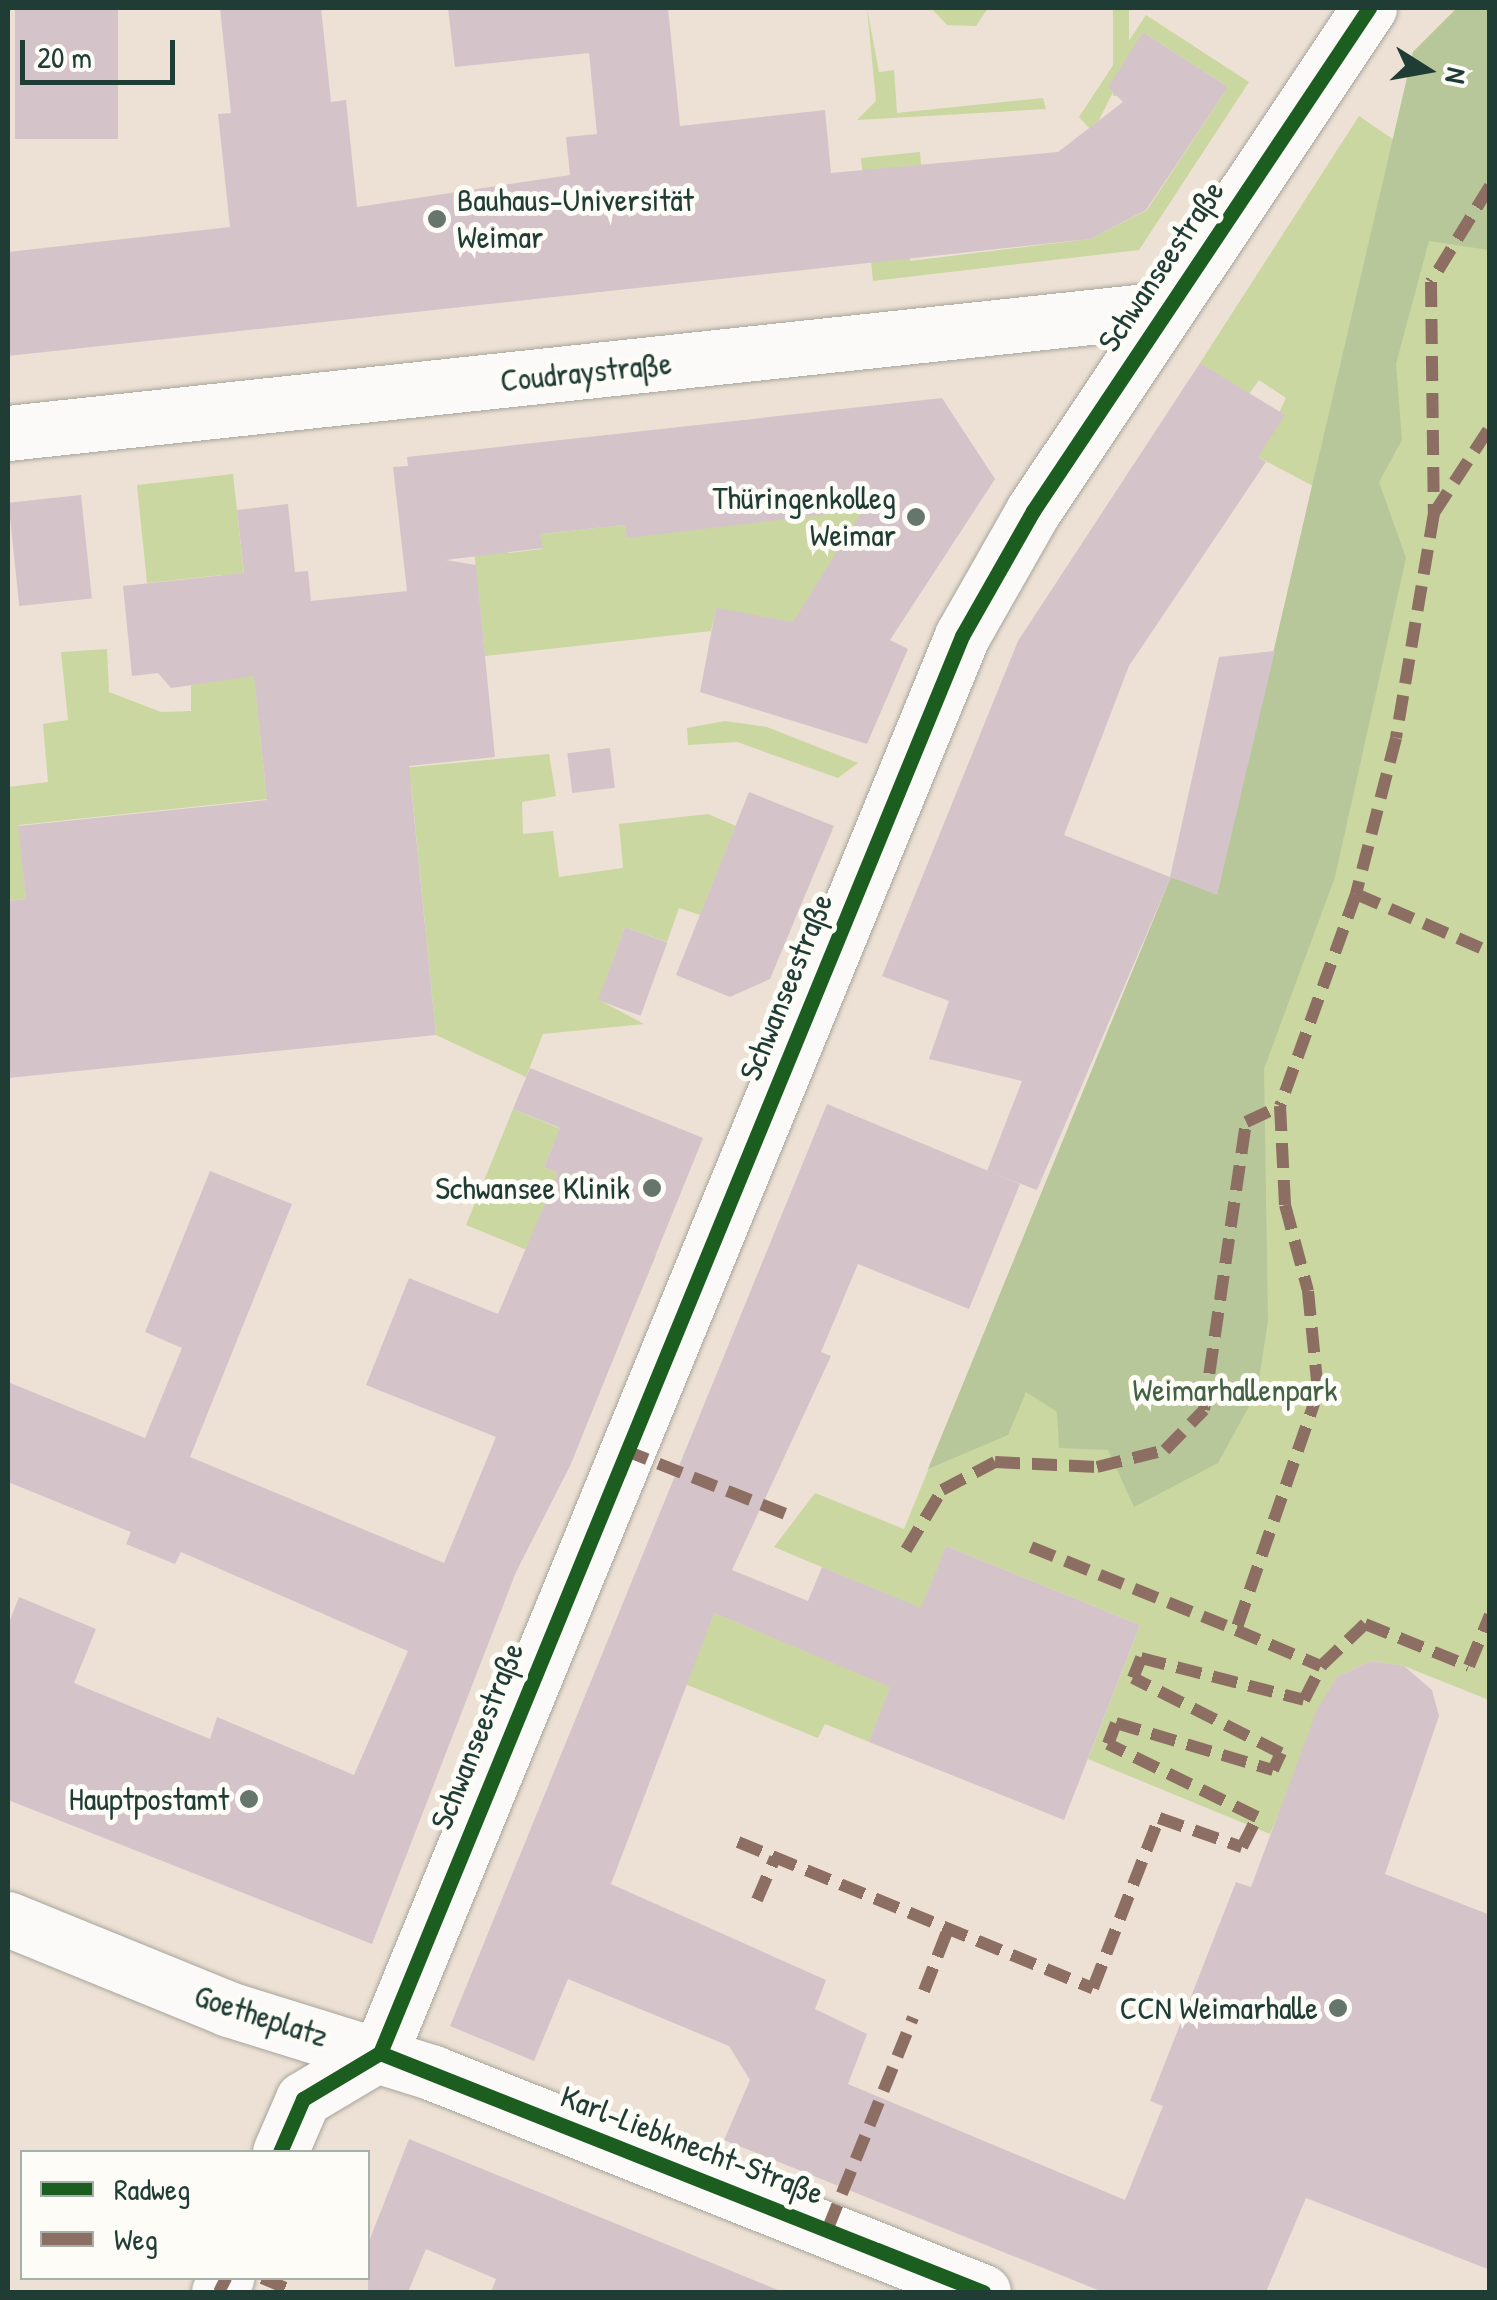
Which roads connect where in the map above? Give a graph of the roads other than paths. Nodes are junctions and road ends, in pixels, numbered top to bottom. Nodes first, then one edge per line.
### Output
1 (1369, 8) edge
2 (1164, 309) junction
3 (8, 433) edge
4 (8, 1919) edge
5 (380, 2053) junction
6 (281, 2150) edge
7 (983, 2292) edge

1 - 2 street, Schwanseestraße
2 - 3 street, Coudraystraße
2 - 5 street, Schwanseestraße
4 - 5 street, Goetheplatz
5 - 6 street, Goetheplatz
5 - 7 street, Karl-Liebknecht-Straße

